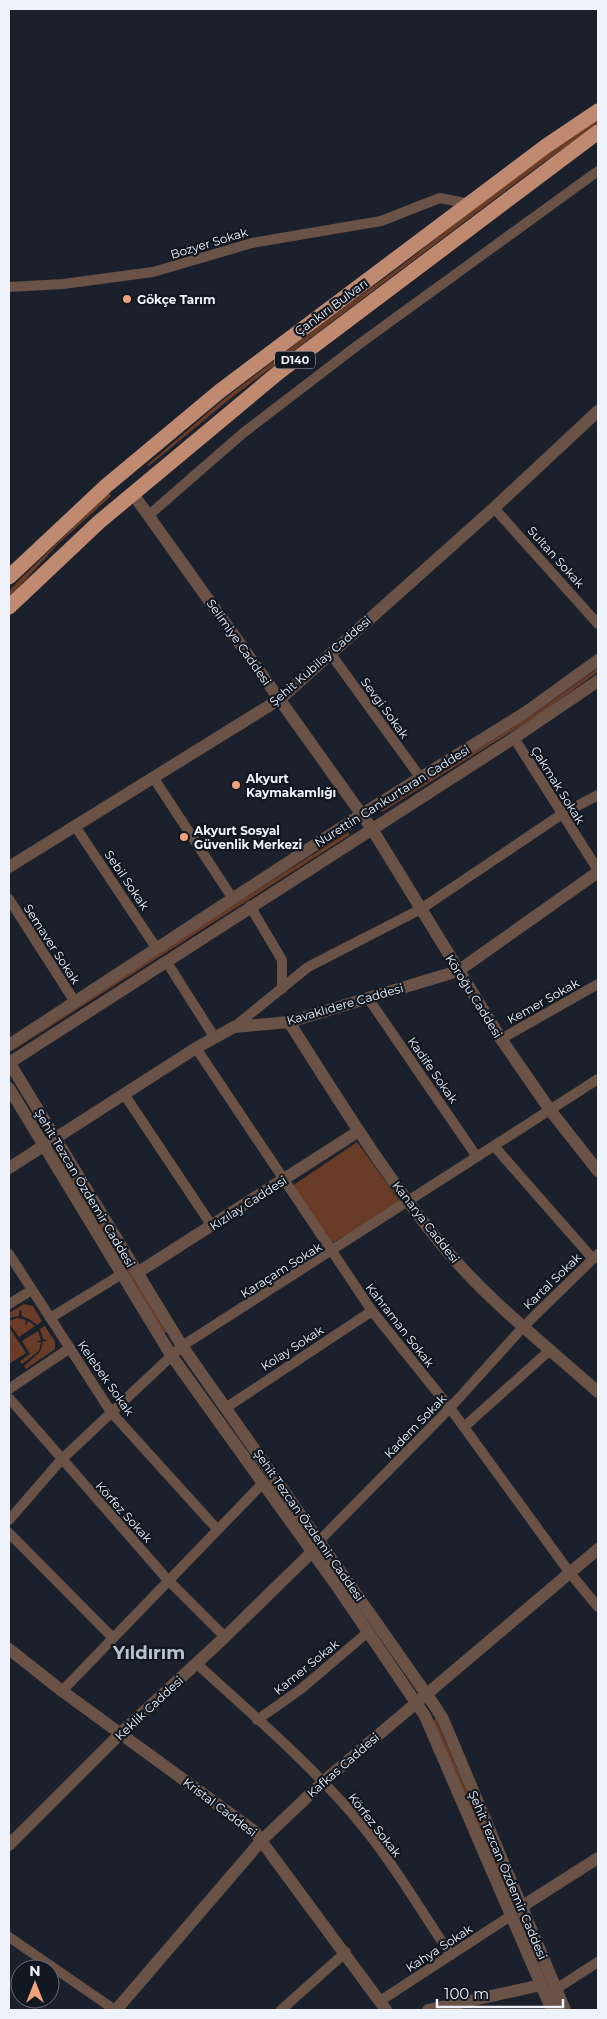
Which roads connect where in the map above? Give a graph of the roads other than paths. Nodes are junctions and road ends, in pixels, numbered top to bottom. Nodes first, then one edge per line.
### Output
1 (598, 111) edge
2 (598, 132) edge
3 (598, 139) edge
4 (564, 157) junction
5 (598, 171) edge
6 (470, 204) junction
7 (9, 287) edge
8 (598, 411) edge
9 (133, 494) junction
10 (494, 508) junction
11 (149, 515) junction
12 (9, 577) edge
13 (9, 607) edge
14 (598, 624) edge
15 (330, 653) junction
16 (598, 660) edge
17 (598, 681) edge
18 (280, 699) junction
19 (514, 738) junction
20 (153, 777) junction
21 (420, 777) junction
22 (598, 795) edge
23 (362, 814) junction
24 (562, 814) junction
25 (75, 826) junction
26 (372, 829) junction
27 (9, 868) edge
28 (598, 871) edge
29 (9, 899) edge
30 (233, 899) junction
31 (250, 906) junction
32 (421, 909) junction
33 (157, 949) junction
34 (166, 961) junction
35 (458, 971) junction
36 (598, 984) edge
37 (282, 989) junction
38 (368, 998) junction
39 (75, 1002) junction
40 (289, 1022) junction
41 (234, 1027) junction
42 (215, 1038) junction
43 (500, 1040) junction
44 (9, 1045) edge
45 (196, 1048) junction
46 (9, 1063) edge
47 (598, 1079) edge
48 (9, 1088) edge
49 (124, 1094) junction
50 (550, 1110) junction
51 (359, 1131) junction
52 (55, 1139) junction
53 (44, 1146) junction
54 (494, 1146) junction
55 (477, 1157) junction
56 (9, 1168) edge
57 (598, 1171) edge
58 (285, 1179) junction
59 (409, 1201) junction
60 (212, 1226) junction
61 (332, 1252) junction
62 (9, 1254) edge
63 (596, 1257) edge
64 (122, 1274) junction
65 (137, 1274) junction
66 (32, 1290) junction
67 (9, 1304) edge
68 (372, 1311) junction
69 (50, 1318) junction
70 (524, 1326) junction
71 (182, 1346) junction
72 (70, 1348) junction
73 (550, 1350) junction
74 (171, 1355) junction
75 (9, 1388) edge
76 (598, 1392) edge
77 (9, 1398) edge
78 (227, 1407) junction
79 (450, 1408) junction
80 (111, 1412) junction
81 (464, 1427) junction
82 (61, 1460) junction
83 (263, 1483) junction
84 (9, 1520) edge
85 (217, 1529) junction
86 (9, 1533) edge
87 (320, 1540) junction
88 (598, 1549) edge
89 (312, 1552) junction
90 (570, 1573) junction
91 (167, 1580) junction
92 (598, 1607) edge
93 (368, 1632) junction
94 (225, 1637) junction
95 (113, 1638) junction
96 (9, 1649) edge
97 (197, 1664) junction
98 (62, 1691) junction
99 (427, 1694) junction
100 (416, 1703) junction
101 (257, 1720) junction
102 (122, 1733) junction
103 (324, 1781) junction
104 (262, 1840) junction
105 (9, 1845) edge
106 (598, 1858) edge
107 (516, 1911) junction
108 (9, 1937) edge
109 (346, 1952) junction
110 (451, 1955) junction
111 (598, 1962) edge
112 (541, 1985) junction
113 (556, 1990) junction
114 (383, 2006) edge
115 (116, 2010) edge
116 (281, 2010) edge
117 (428, 2010) edge
118 (552, 2010) edge
119 (565, 2010) edge

1 - 6 highway, Çankırı Bulvarı / D140
2 - 4 highway, Çankırı Bulvarı / D140
3 - 4 street, Çankırı Bulvarı
4 - 9 highway, Çankırı Bulvarı / D140
5 - 11 street
6 - 7 street, Bozyer Sokak
6 - 12 highway, Çankırı Bulvarı / D140
8 - 10 street, Şehit Kubilay Caddesi
9 - 11 street, Selimiye Caddesi
9 - 13 highway, Çankırı Bulvarı / D140
10 - 14 street, Sultan Sokak
10 - 15 street, Şehit Kubilay Caddesi
11 - 18 street, Selimiye Caddesi
15 - 18 street, Şehit Kubilay Caddesi
15 - 21 street, Sevgi Sokak
16 - 21 street, Nurettin Cankurtaran Caddesi
17 - 19 street, Nurettin Cankurtaran Caddesi
18 - 20 street, Şehit Kubilay Caddesi
18 - 23 street, Selimiye Caddesi
19 - 24 street, Çakmak Sokak
19 - 26 street, Nurettin Cankurtaran Caddesi
20 - 25 street, Şehit Kubilay Caddesi
20 - 30 street
21 - 23 street, Nurettin Cankurtaran Caddesi
22 - 24 street
23 - 26 street, Köroğu Caddesi
23 - 30 street, Nurettin Cankurtaran Caddesi
24 - 28 street, Çakmak Sokak
24 - 32 street
25 - 27 street, Şehit Kubilay Caddesi
25 - 33 street, Sebil Sokak
26 - 31 street, Nurettin Cankurtaran Caddesi
26 - 32 street, Köroğu Caddesi
28 - 35 street, Kavaklıdere Caddesi
29 - 39 street, Semaver Sokak
30 - 33 street, Nurettin Cankurtaran Caddesi
31 - 34 street, Nurettin Cankurtaran Caddesi
31 - 37 street
32 - 35 street, Köroğu Caddesi
32 - 37 street
33 - 39 street, Nurettin Cankurtaran Caddesi
34 - 42 street
34 - 46 street, Nurettin Cankurtaran Caddesi
35 - 38 street, Kavaklıdere Caddesi
35 - 43 street, Köroğu Caddesi
36 - 43 street, Kemer Sokak
37 - 41 street
38 - 40 street, Kavaklıdere Caddesi
38 - 55 street, Kadife Sokak
39 - 44 street, Nurettin Cankurtaran Caddesi
40 - 41 street, Kavaklıdere Caddesi
40 - 51 street, Kanarya Caddesi
41 - 42 street, Kavaklıdere Caddesi
42 - 45 street, Kavaklıdere Caddesi
43 - 50 street, Köroğu Caddesi
45 - 49 street, Kavaklıdere Caddesi
45 - 58 street, Kahraman Sokak
46 - 52 street, Şehit Tezcan Özdemir Caddesi
47 - 50 street, Karaçam Sokak
48 - 53 street, Şehit Tezcan Özdemir Caddesi
49 - 52 street, Kavaklıdere Caddesi
49 - 60 street
50 - 54 street, Karaçam Sokak
50 - 57 street, Köroğu Caddesi
51 - 58 street, Kızılay Caddesi
51 - 59 street, Kanarya Caddesi
52 - 53 street, Kavaklıdere Caddesi
52 - 65 street, Şehit Tezcan Özdemir Caddesi
53 - 56 street, Kavaklıdere Caddesi
53 - 64 street, Şehit Tezcan Özdemir Caddesi
54 - 55 street, Karaçam Sokak
54 - 63 street
55 - 59 street, Karaçam Sokak
58 - 60 street, Kızılay Caddesi
58 - 61 street, Kahraman Sokak
59 - 61 street, Karaçam Sokak
59 - 70 street, Kanarya Caddesi
60 - 65 street, Kızılay Caddesi
61 - 68 street, Kahraman Sokak
61 - 71 street, Karaçam Sokak
62 - 66 street, Kelebek Sokak
63 - 70 street, Kartal Sokak
64 - 69 street
64 - 74 street, Şehit Tezcan Özdemir Caddesi
65 - 71 street, Şehit Tezcan Özdemir Caddesi
66 - 67 street
66 - 69 street, Kelebek Sokak
68 - 78 street, Kolay Sokak
68 - 79 street, Kahraman Sokak
69 - 72 street, Kelebek Sokak
70 - 73 street, Kanarya Caddesi
70 - 79 street, Kadem Sokak
71 - 74 street, Karaçam Sokak
71 - 78 street, Şehit Tezcan Özdemir Caddesi
72 - 75 street
72 - 80 street, Kelebek Sokak
73 - 76 street, Kanarya Caddesi
73 - 81 street
74 - 80 street, Karaçam Sokak
74 - 83 street, Şehit Tezcan Özdemir Caddesi
77 - 82 street, Körfez Sokak
78 - 87 street, Şehit Tezcan Özdemir Caddesi
79 - 81 street, Kahraman Sokak
79 - 87 street, Kadem Sokak
80 - 82 street, Karaçam Sokak
80 - 85 street, Kelebek Sokak
81 - 90 street, Kahraman Sokak
82 - 84 street, Karaçam Sokak
82 - 91 street, Körfez Sokak
83 - 85 street
83 - 89 street, Şehit Tezcan Özdemir Caddesi
85 - 91 street
86 - 95 street
87 - 99 street, Şehit Tezcan Özdemir Caddesi
88 - 90 street, Kafkas Caddesi
89 - 93 street, Şehit Tezcan Özdemir Caddesi
89 - 94 street, Keklik Caddesi
90 - 92 street, Kahraman Sokak
90 - 99 street, Kafkas Caddesi
91 - 94 street, Körfez Sokak
91 - 95 street
93 - 100 street, Şehit Tezcan Özdemir Caddesi
93 - 101 street, Kamer Sokak
94 - 97 street, Keklik Caddesi
95 - 98 street
96 - 98 street, Kristal Caddesi
97 - 101 street, Körfez Sokak
97 - 102 street, Keklik Caddesi
98 - 102 street, Kristal Caddesi
99 - 100 street, Kafkas Caddesi
99 - 107 street, Şehit Tezcan Özdemir Caddesi
100 - 103 street, Kafkas Caddesi
100 - 107 street, Şehit Tezcan Özdemir Caddesi
101 - 103 street, Körfez Sokak
102 - 104 street, Kristal Caddesi
102 - 105 street, Keklik Caddesi
103 - 104 street, Kafkas Caddesi
103 - 110 street, Körfez Sokak
104 - 109 street, Kristal Caddesi
104 - 115 street, Kafkas Caddesi
106 - 107 street
107 - 110 street, Kahya Sokak
107 - 112 street, Şehit Tezcan Özdemir Caddesi
107 - 113 street, Şehit Tezcan Özdemir Caddesi
108 - 115 street
109 - 114 street, Kristal Caddesi
109 - 116 street
110 - 114 street, Kahya Sokak
111 - 113 street
112 - 117 street
112 - 118 street, Şehit Tezcan Özdemir Caddesi
113 - 119 street, Şehit Tezcan Özdemir Caddesi

